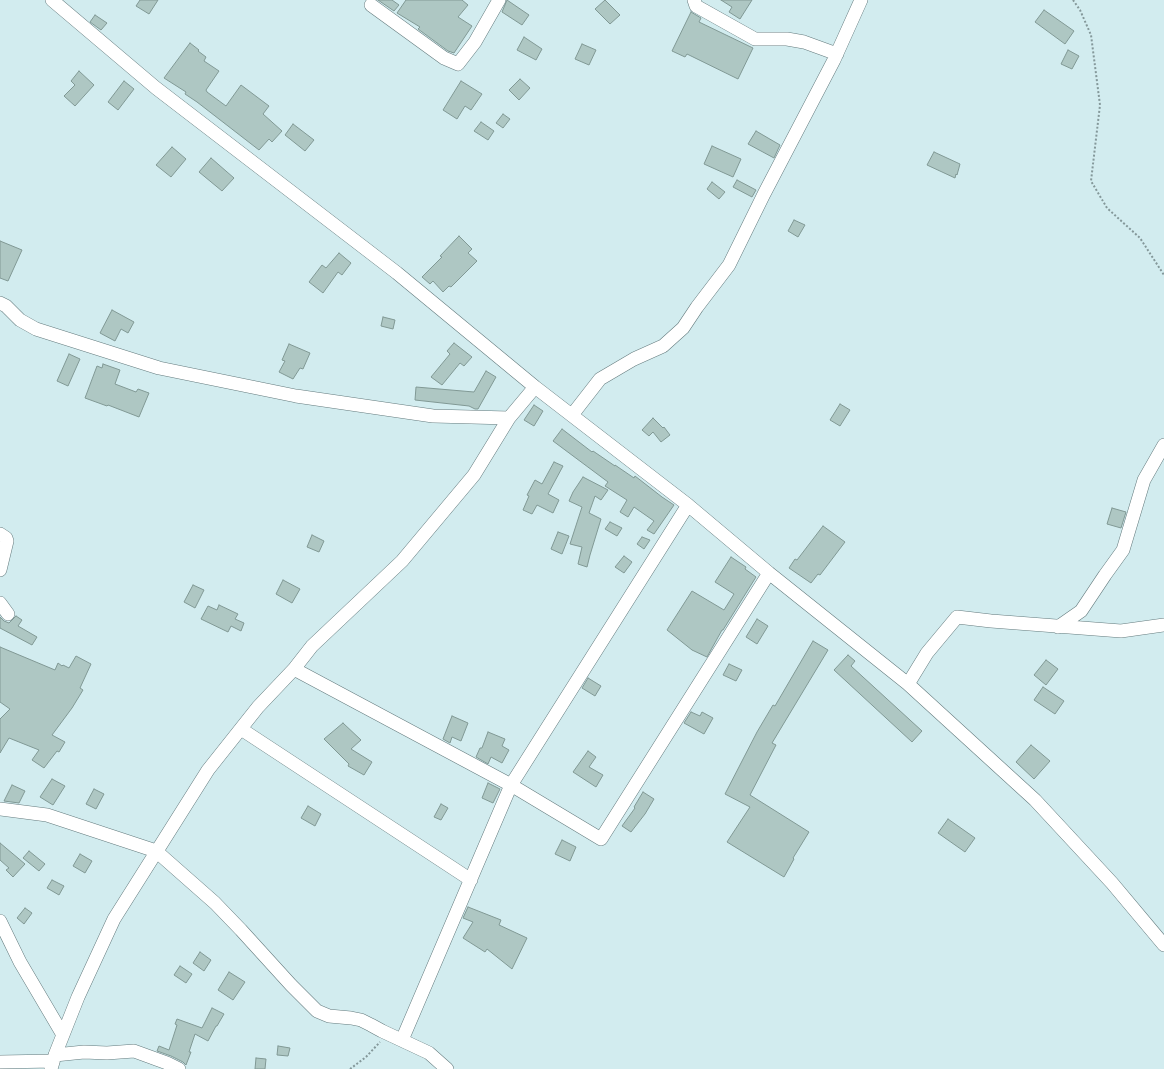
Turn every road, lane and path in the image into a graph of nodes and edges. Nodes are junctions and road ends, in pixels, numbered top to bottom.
1 (52, 0) edge
2 (500, 0) edge
3 (694, 0) edge
4 (861, 0) edge
5 (1073, 0) edge
6 (371, 5) dead end
7 (837, 54) junction
8 (1164, 276) edge
9 (0, 303) edge
10 (535, 387) junction
11 (572, 415) junction
12 (509, 418) junction
13 (1164, 445) edge
14 (688, 505) junction
15 (0, 534) edge
16 (0, 570) edge
17 (769, 573) junction
18 (1164, 625) edge
19 (1058, 626) junction
20 (294, 669) junction
21 (908, 684) junction
22 (241, 729) junction
23 (511, 785) junction
24 (0, 809) edge
25 (156, 851) junction
26 (471, 880) junction
27 (0, 921) edge
28 (1164, 945) edge
29 (388, 1034) junction
30 (62, 1035) junction
31 (402, 1040) junction
32 (53, 1061) edge
33 (0, 1062) edge
34 (179, 1069) edge
35 (350, 1069) edge
36 (447, 1069) edge

1 - 10 street
2 - 6 street
3 - 7 street
4 - 7 street
5 - 8 path
7 - 11 street
9 - 12 street
10 - 11 street
10 - 12 street
11 - 14 street
12 - 20 street
13 - 19 street
14 - 17 street
14 - 23 street
15 - 16 street
17 - 21 street
17 - 23 street
18 - 19 street
19 - 21 street
20 - 22 street
20 - 23 street
21 - 28 street
22 - 25 street
22 - 26 street
23 - 26 street
24 - 25 street
25 - 29 street
25 - 30 street
26 - 31 street
27 - 30 street
29 - 31 street
29 - 35 path
30 - 32 street
31 - 36 street
32 - 33 street
32 - 34 street

